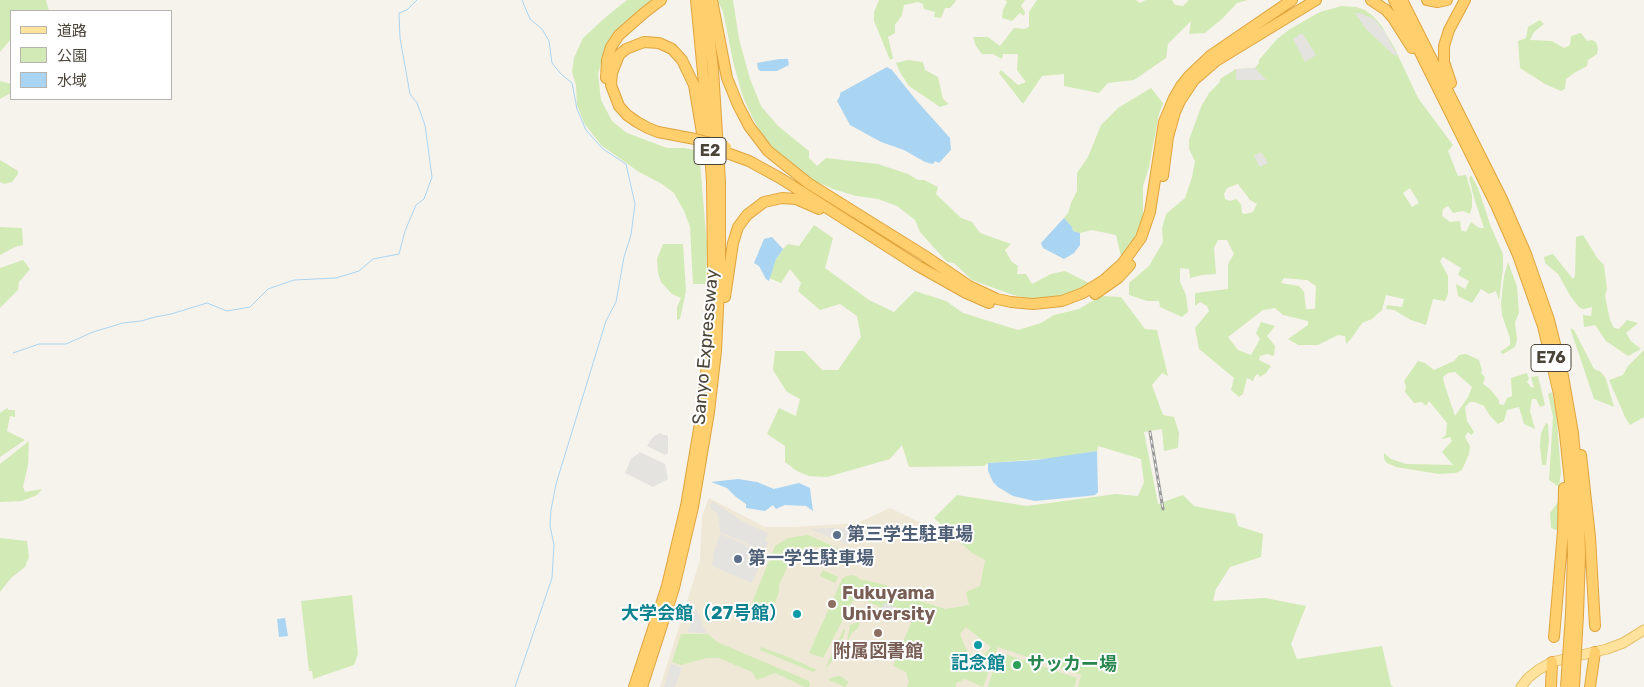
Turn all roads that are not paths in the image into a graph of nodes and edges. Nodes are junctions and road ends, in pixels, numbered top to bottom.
1 (661, 0) edge
2 (696, 0) edge
3 (705, 0) edge
4 (712, 0) edge
5 (1286, 0) edge
6 (1292, 0) edge
7 (1302, 0) edge
8 (1316, 0) edge
9 (1370, 0) edge
10 (1394, 0) edge
11 (1402, 0) edge
12 (1427, 0) edge
13 (1447, 0) edge
14 (1466, 0) edge
15 (1221, 49) junction
16 (1204, 70) junction
17 (1454, 120) junction
18 (696, 142) junction
19 (1476, 145) junction
20 (726, 150) junction
21 (851, 210) junction
22 (844, 221) junction
23 (713, 272) junction
24 (719, 302) junction
25 (1551, 356) junction
26 (1563, 376) junction
27 (690, 506) junction
28 (1575, 615) junction
29 (1595, 626) dead end
30 (1644, 630) edge
31 (1554, 637) dead end
32 (1595, 652) junction
33 (1552, 662) junction
34 (634, 687) edge
35 (642, 687) edge
36 (1521, 687) edge
37 (1551, 687) edge
38 (1566, 687) edge
39 (1574, 687) edge
40 (1590, 687) edge

1 - 18 highway
2 - 23 highway, Sanyo Expressway / E2
3 - 24 highway, Sanyo Expressway / E2
4 - 21 highway
5 - 15 highway
6 - 15 highway
7 - 16 highway
8 - 16 highway
9 - 17 highway
10 - 17 highway, E76
11 - 19 highway, E76
12 - 13 highway
14 - 19 highway
15 - 21 highway
16 - 22 highway
17 - 25 highway, E76
18 - 20 highway, bridge
18 - 23 highway
19 - 26 highway, E76
20 - 21 highway
20 - 22 highway
22 - 24 highway
23 - 24 highway, Sanyo Expressway / E2
24 - 27 highway, Sanyo Expressway / E2
24 - 27 highway, Sanyo Expressway / E2
25 - 28 highway, E76
25 - 31 highway
26 - 28 highway, E76
26 - 29 highway
27 - 34 highway, Sanyo Expressway / E2
27 - 35 highway, Sanyo Expressway / E2
28 - 38 highway, E76, bridge
28 - 39 highway, E76, bridge
30 - 32 main road
32 - 33 main road
32 - 40 highway
33 - 36 main road
33 - 37 highway

